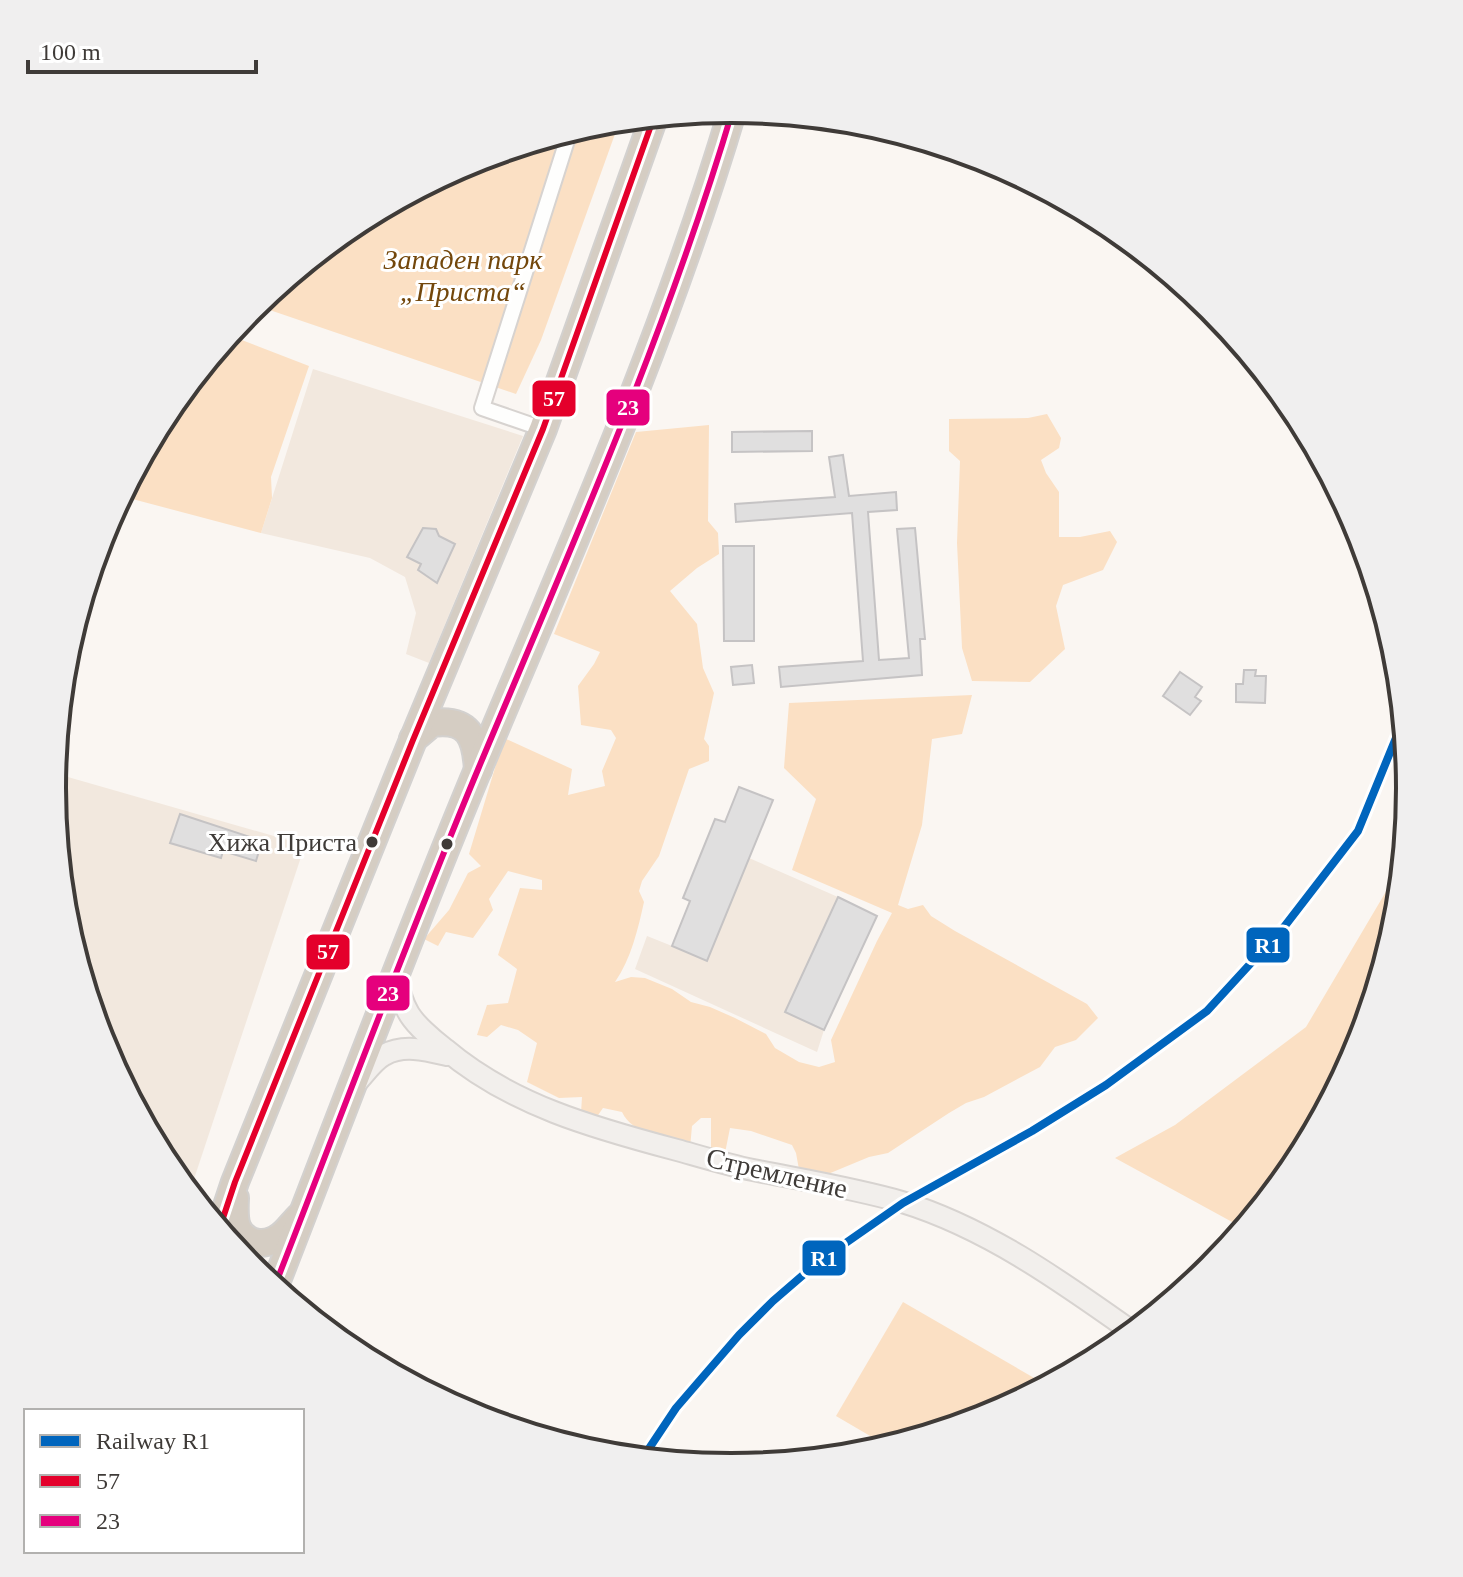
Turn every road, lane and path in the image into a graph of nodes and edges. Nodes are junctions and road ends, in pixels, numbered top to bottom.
1 (728, 123) edge
2 (650, 128) edge
3 (566, 144) edge
4 (543, 429) junction
5 (413, 740) junction
6 (478, 770) junction
7 (396, 976) junction
8 (453, 1057) junction
9 (353, 1086) junction
10 (235, 1182) junction
11 (304, 1211) junction
12 (223, 1217) edge
13 (279, 1276) edge
14 (1124, 1326) edge

1 - 6 highway
2 - 4 highway
3 - 4 street
4 - 5 highway
5 - 6 highway
5 - 10 highway
6 - 7 highway
7 - 8 street
7 - 9 highway
8 - 9 street
8 - 14 street, Стремление
9 - 11 highway
10 - 11 highway
10 - 12 highway
11 - 13 highway

